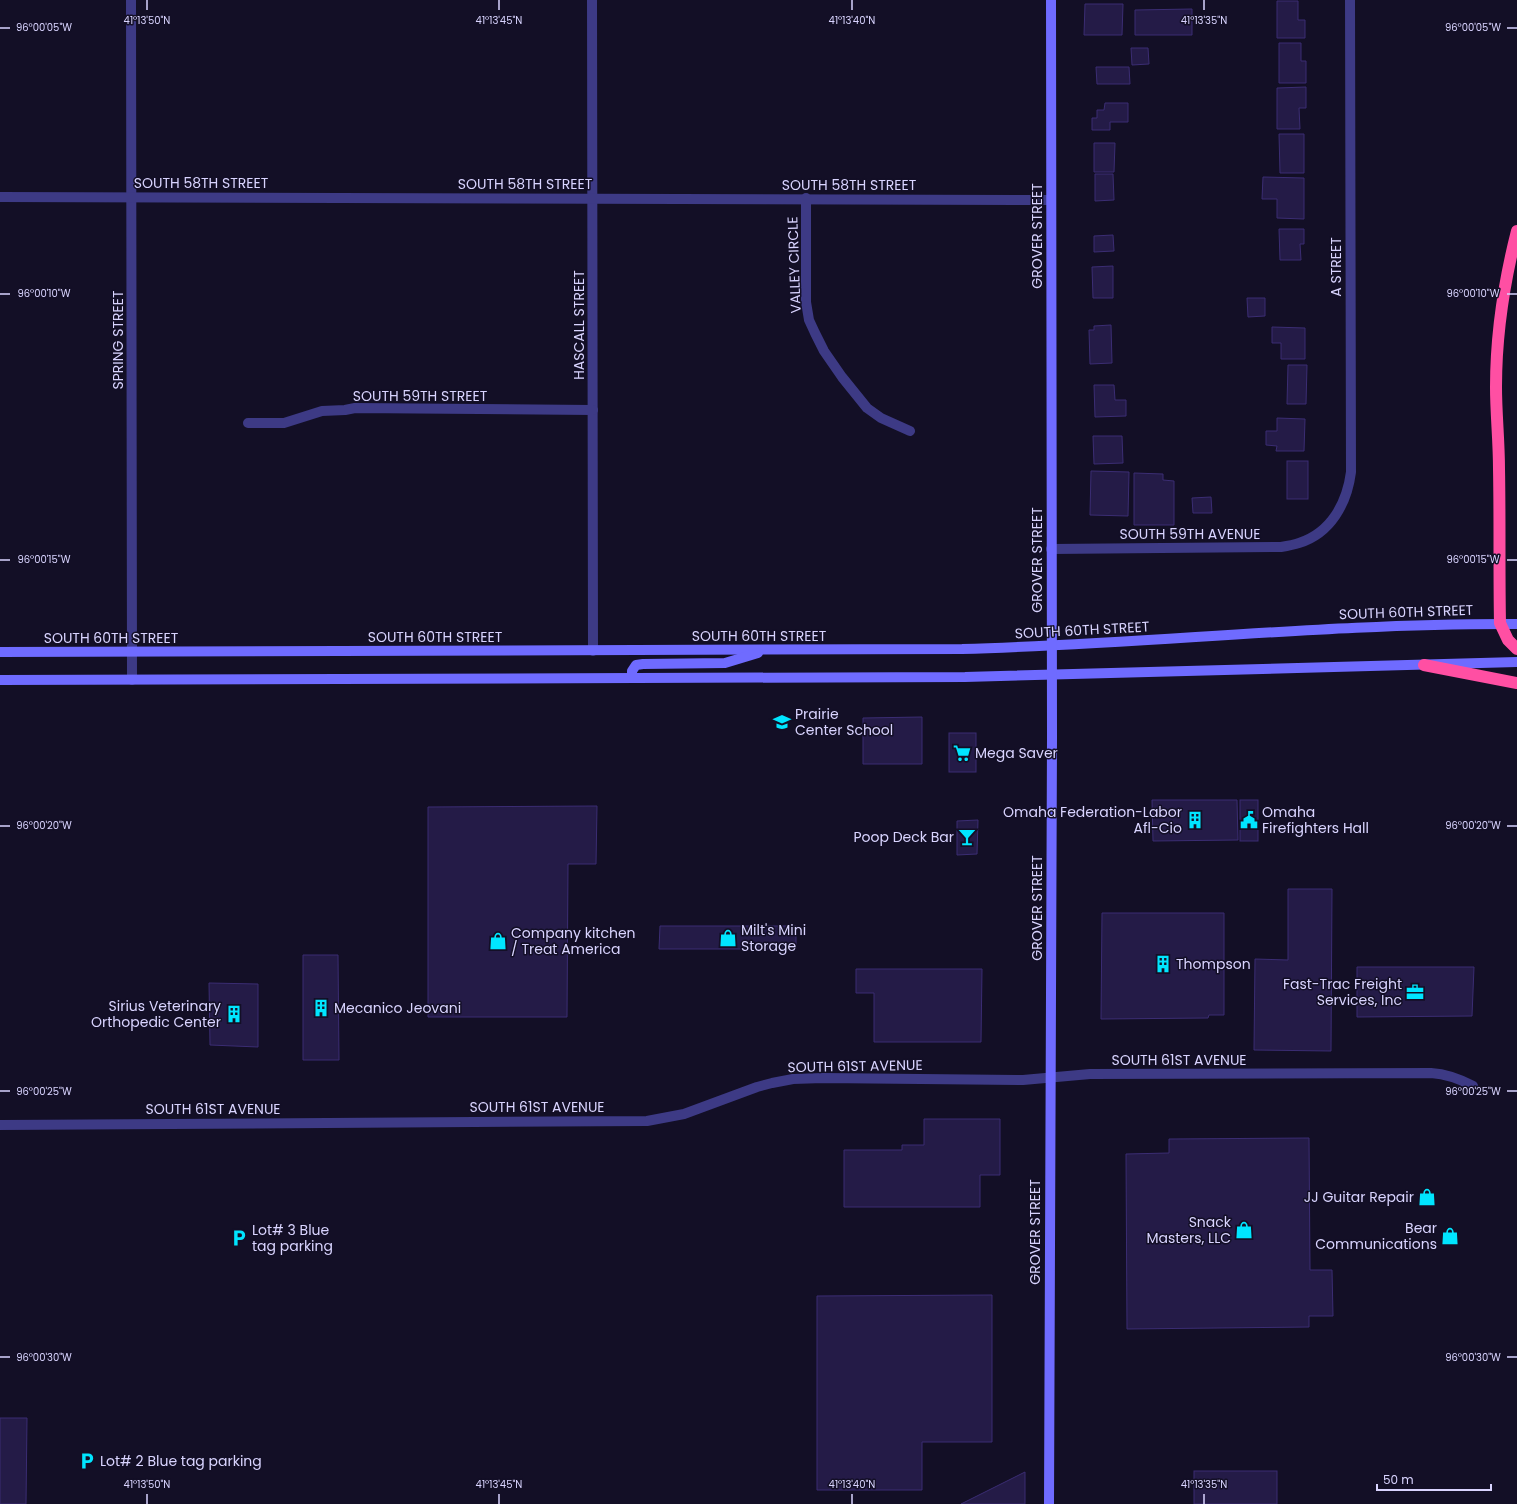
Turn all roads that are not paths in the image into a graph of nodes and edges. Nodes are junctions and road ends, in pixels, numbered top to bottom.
1 (131, 0) edge
2 (592, 0) edge
3 (1051, 0) edge
4 (1350, 0) edge
5 (132, 196) junction
6 (0, 197) edge
7 (806, 198) junction
8 (593, 199) junction
9 (1051, 200) junction
10 (1517, 231) edge
11 (593, 410) junction
12 (248, 423) dead end
13 (910, 431) dead end
14 (1325, 527) joint
15 (1051, 549) junction
16 (1500, 624) junction
17 (1517, 624) edge
18 (1051, 646) junction
19 (1517, 649) edge
20 (769, 650) junction
21 (593, 651) junction
22 (0, 652) edge
23 (132, 652) junction
24 (1517, 662) edge
25 (1424, 665) junction
26 (1052, 674) junction
27 (632, 678) junction
28 (0, 680) edge
29 (132, 680) junction
30 (1517, 683) edge
31 (1050, 1079) junction
32 (1474, 1086) dead end
33 (0, 1125) edge
34 (1048, 1504) edge

1 - 5 street, SPRING STREET
2 - 8 street, HASCALL STREET
3 - 9 main road, GROVER STREET
4 - 14 street, A STREET
5 - 6 street, SOUTH 58TH STREET
5 - 8 street, SOUTH 58TH STREET
5 - 23 street, SPRING STREET
7 - 8 street, SOUTH 58TH STREET
7 - 9 street, SOUTH 58TH STREET
7 - 13 street, VALLEY CIRCLE
8 - 11 street, HASCALL STREET
9 - 15 main road, GROVER STREET
10 - 16 highway
11 - 12 street, SOUTH 59TH STREET
11 - 21 street, HASCALL STREET
14 - 15 street, SOUTH 59TH AVENUE
15 - 18 main road, GROVER STREET
16 - 17 main road, SOUTH 60TH STREET
16 - 18 main road, SOUTH 60TH STREET
16 - 19 highway
18 - 20 main road, SOUTH 60TH STREET
18 - 26 main road, GROVER STREET
20 - 21 main road, SOUTH 60TH STREET
20 - 27 main road
21 - 23 main road, SOUTH 60TH STREET
22 - 23 main road, SOUTH 60TH STREET
23 - 29 street, SPRING STREET
24 - 25 main road
25 - 26 main road
25 - 30 highway
26 - 27 main road
26 - 31 main road, GROVER STREET
27 - 29 main road
28 - 29 main road
31 - 32 street, SOUTH 61ST AVENUE
31 - 33 street, SOUTH 61ST AVENUE
31 - 34 main road, GROVER STREET

